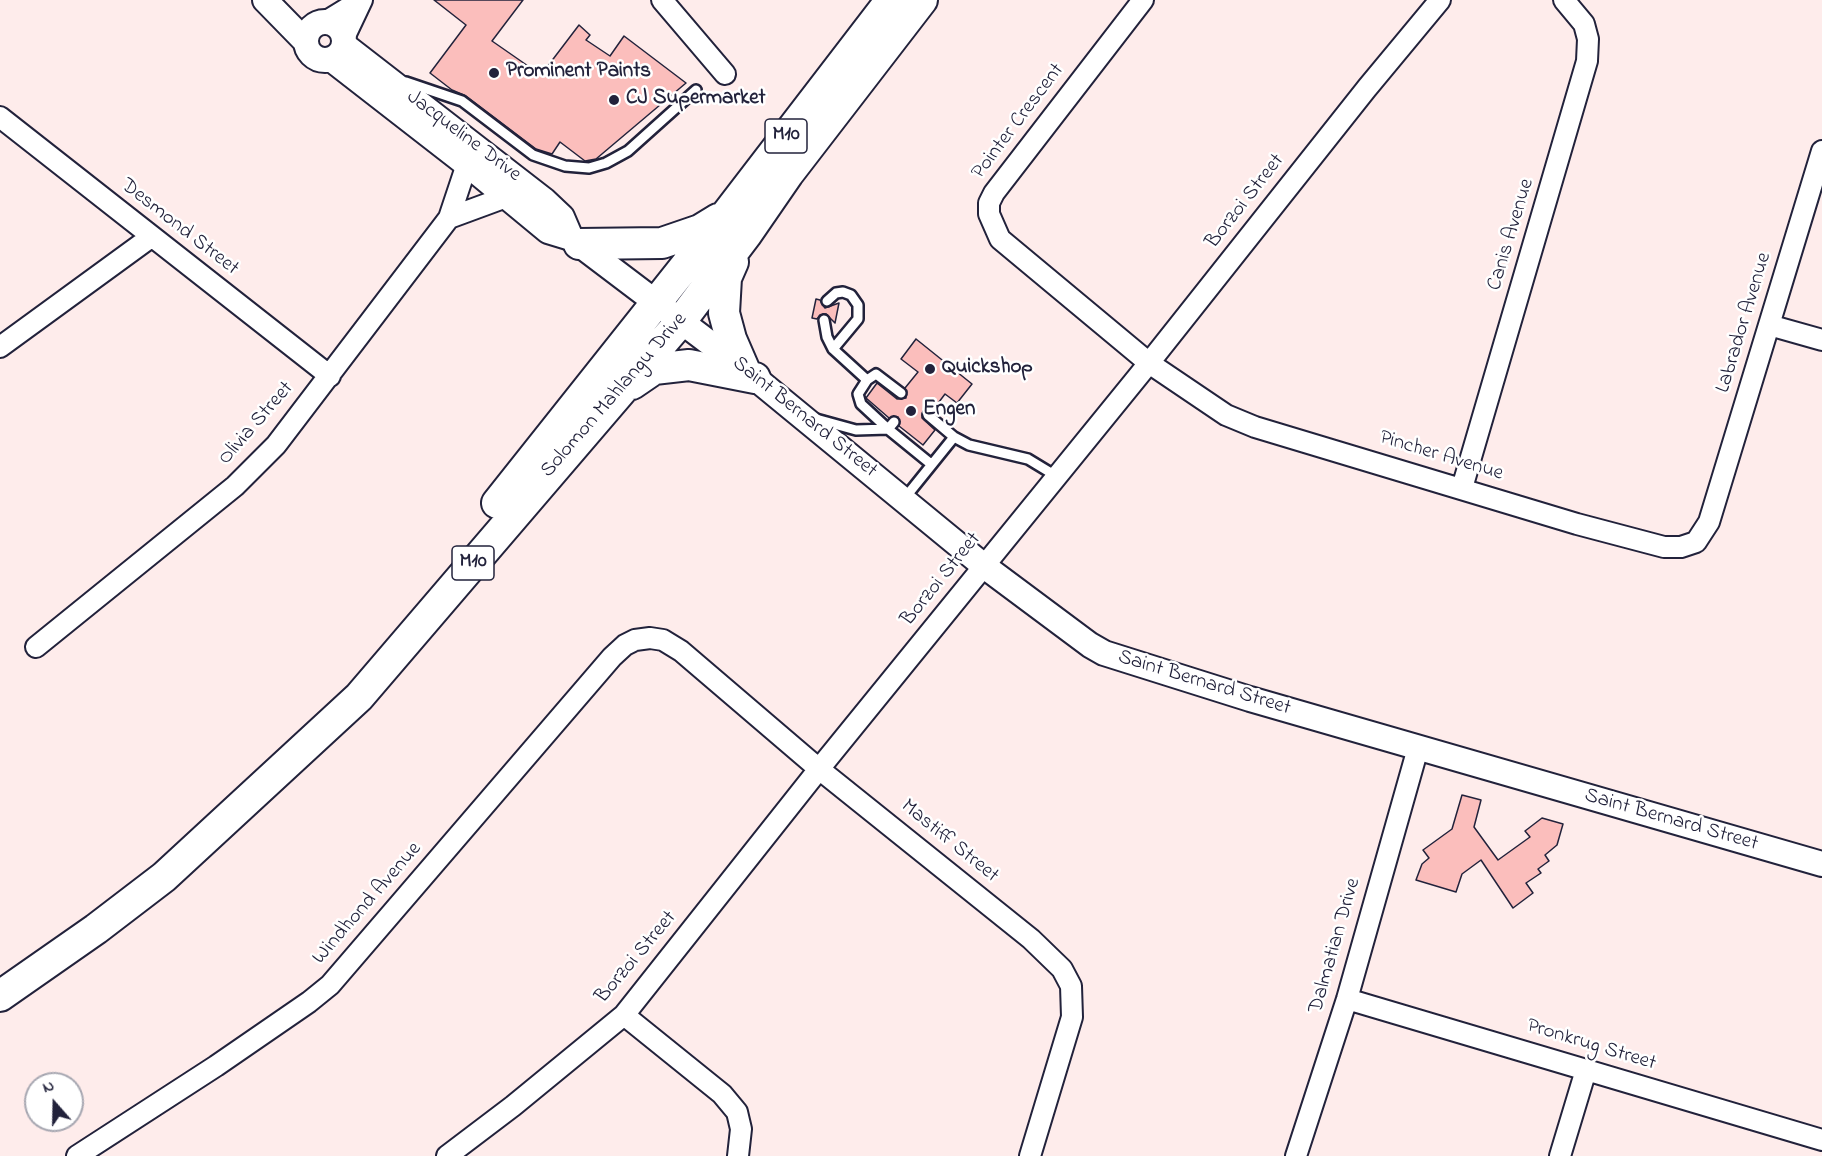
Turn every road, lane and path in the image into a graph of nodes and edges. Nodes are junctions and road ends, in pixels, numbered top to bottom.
1 (265, 0) edge
2 (275, 0) edge
3 (362, 0) edge
4 (662, 0) edge
5 (891, 0) edge
6 (922, 0) edge
7 (1143, 0) edge
8 (1440, 0) edge
9 (1564, 0) edge
10 (317, 29) junction
11 (340, 47) junction
12 (725, 74) dead end
13 (383, 76) junction
14 (696, 90) dead end
15 (0, 117) edge
16 (1822, 151) edge
17 (466, 164) junction
18 (506, 196) junction
19 (449, 219) junction
20 (738, 223) junction
21 (151, 237) junction
22 (575, 241) junction
23 (827, 301) dead end
24 (656, 303) junction
25 (681, 321) junction
26 (824, 321) dead end
27 (1769, 325) junction
28 (1822, 340) edge
29 (0, 347) edge
30 (833, 349) junction
31 (1149, 363) junction
32 (750, 373) junction
33 (330, 376) junction
34 (867, 380) junction
35 (901, 393) dead end
36 (605, 407) junction
37 (801, 415) junction
38 (928, 415) dead end
39 (891, 425) junction
40 (954, 437) junction
41 (931, 464) junction
42 (1056, 476) junction
43 (1462, 488) junction
44 (904, 499) junction
45 (1714, 508) joint
46 (984, 566) junction
47 (650, 638) joint
48 (36, 647) dead end
49 (1418, 748) junction
50 (280, 768) junction
51 (819, 769) junction
52 (1822, 864) edge
53 (0, 996) edge
54 (1347, 999) junction
55 (624, 1015) junction
56 (1586, 1070) junction
57 (1819, 1145) edge
58 (77, 1156) edge
59 (447, 1156) edge
60 (738, 1156) edge
61 (1030, 1156) edge
62 (1296, 1156) edge
63 (1560, 1156) edge

1 - 10 street
2 - 10 street
3 - 10 street
3 - 11 street
4 - 12 street
5 - 20 main road, Solomon Mahlangu Drive / M10
6 - 20 main road, Solomon Mahlangu Drive
7 - 31 street, Pointer Crescent
8 - 31 street, Borzoi Street
9 - 43 street, Canis Avenue
10 - 11 street
10 - 11 street
11 - 13 street, Jacqueline Drive
11 - 17 street, Jacqueline Drive
13 - 14 lane
13 - 22 street, Jacqueline Drive
15 - 21 street, Desmond Street
16 - 27 street, Labrador Avenue
17 - 18 street, Jacqueline Drive
17 - 19 street, Olivia Street
18 - 19 street
18 - 22 street, Jacqueline Drive
19 - 33 street, Olivia Street
20 - 22 main road
20 - 24 main road, Solomon Mahlangu Drive / M10
20 - 25 main road, Solomon Mahlangu Drive
20 - 32 main road
21 - 29 street
21 - 33 street, Desmond Street
22 - 24 street, Jacqueline Drive
23 - 30 lane
24 - 25 street, Jacqueline Drive
24 - 50 main road, Solomon Mahlangu Drive / M10
25 - 32 street, Saint Bernard Street
25 - 36 main road, Solomon Mahlangu Drive / M10
26 - 30 lane
27 - 28 street
27 - 45 street, Labrador Avenue
30 - 34 lane
31 - 42 street, Borzoi Street
31 - 43 street, Pincher Avenue
32 - 36 main road
32 - 37 street, Saint Bernard Street
33 - 48 street, Olivia Street
34 - 35 lane
34 - 39 lane
36 - 50 main road, Solomon Mahlangu Drive / M10
37 - 39 lane
37 - 44 street, Saint Bernard Street
38 - 40 lane
39 - 41 lane
40 - 41 lane
40 - 42 lane
41 - 44 lane
42 - 46 street, Borzoi Street
43 - 45 street, Pincher Avenue
44 - 46 street, Saint Bernard Street
46 - 49 street, Saint Bernard Street
46 - 51 street, Borzoi Street
47 - 51 street, Mastiff Street
47 - 58 street, Windhond Avenue
49 - 52 street, Saint Bernard Street
49 - 54 street, Dalmatian Drive
50 - 53 main road, Solomon Mahlangu Drive
51 - 55 street, Borzoi Street
51 - 61 street, Mastiff Street
54 - 56 street, Pronkrug Street
54 - 62 street, Dalmatian Drive
55 - 59 street, Borzoi Street
55 - 60 street
56 - 57 street, Pronkrug Street
56 - 63 street

